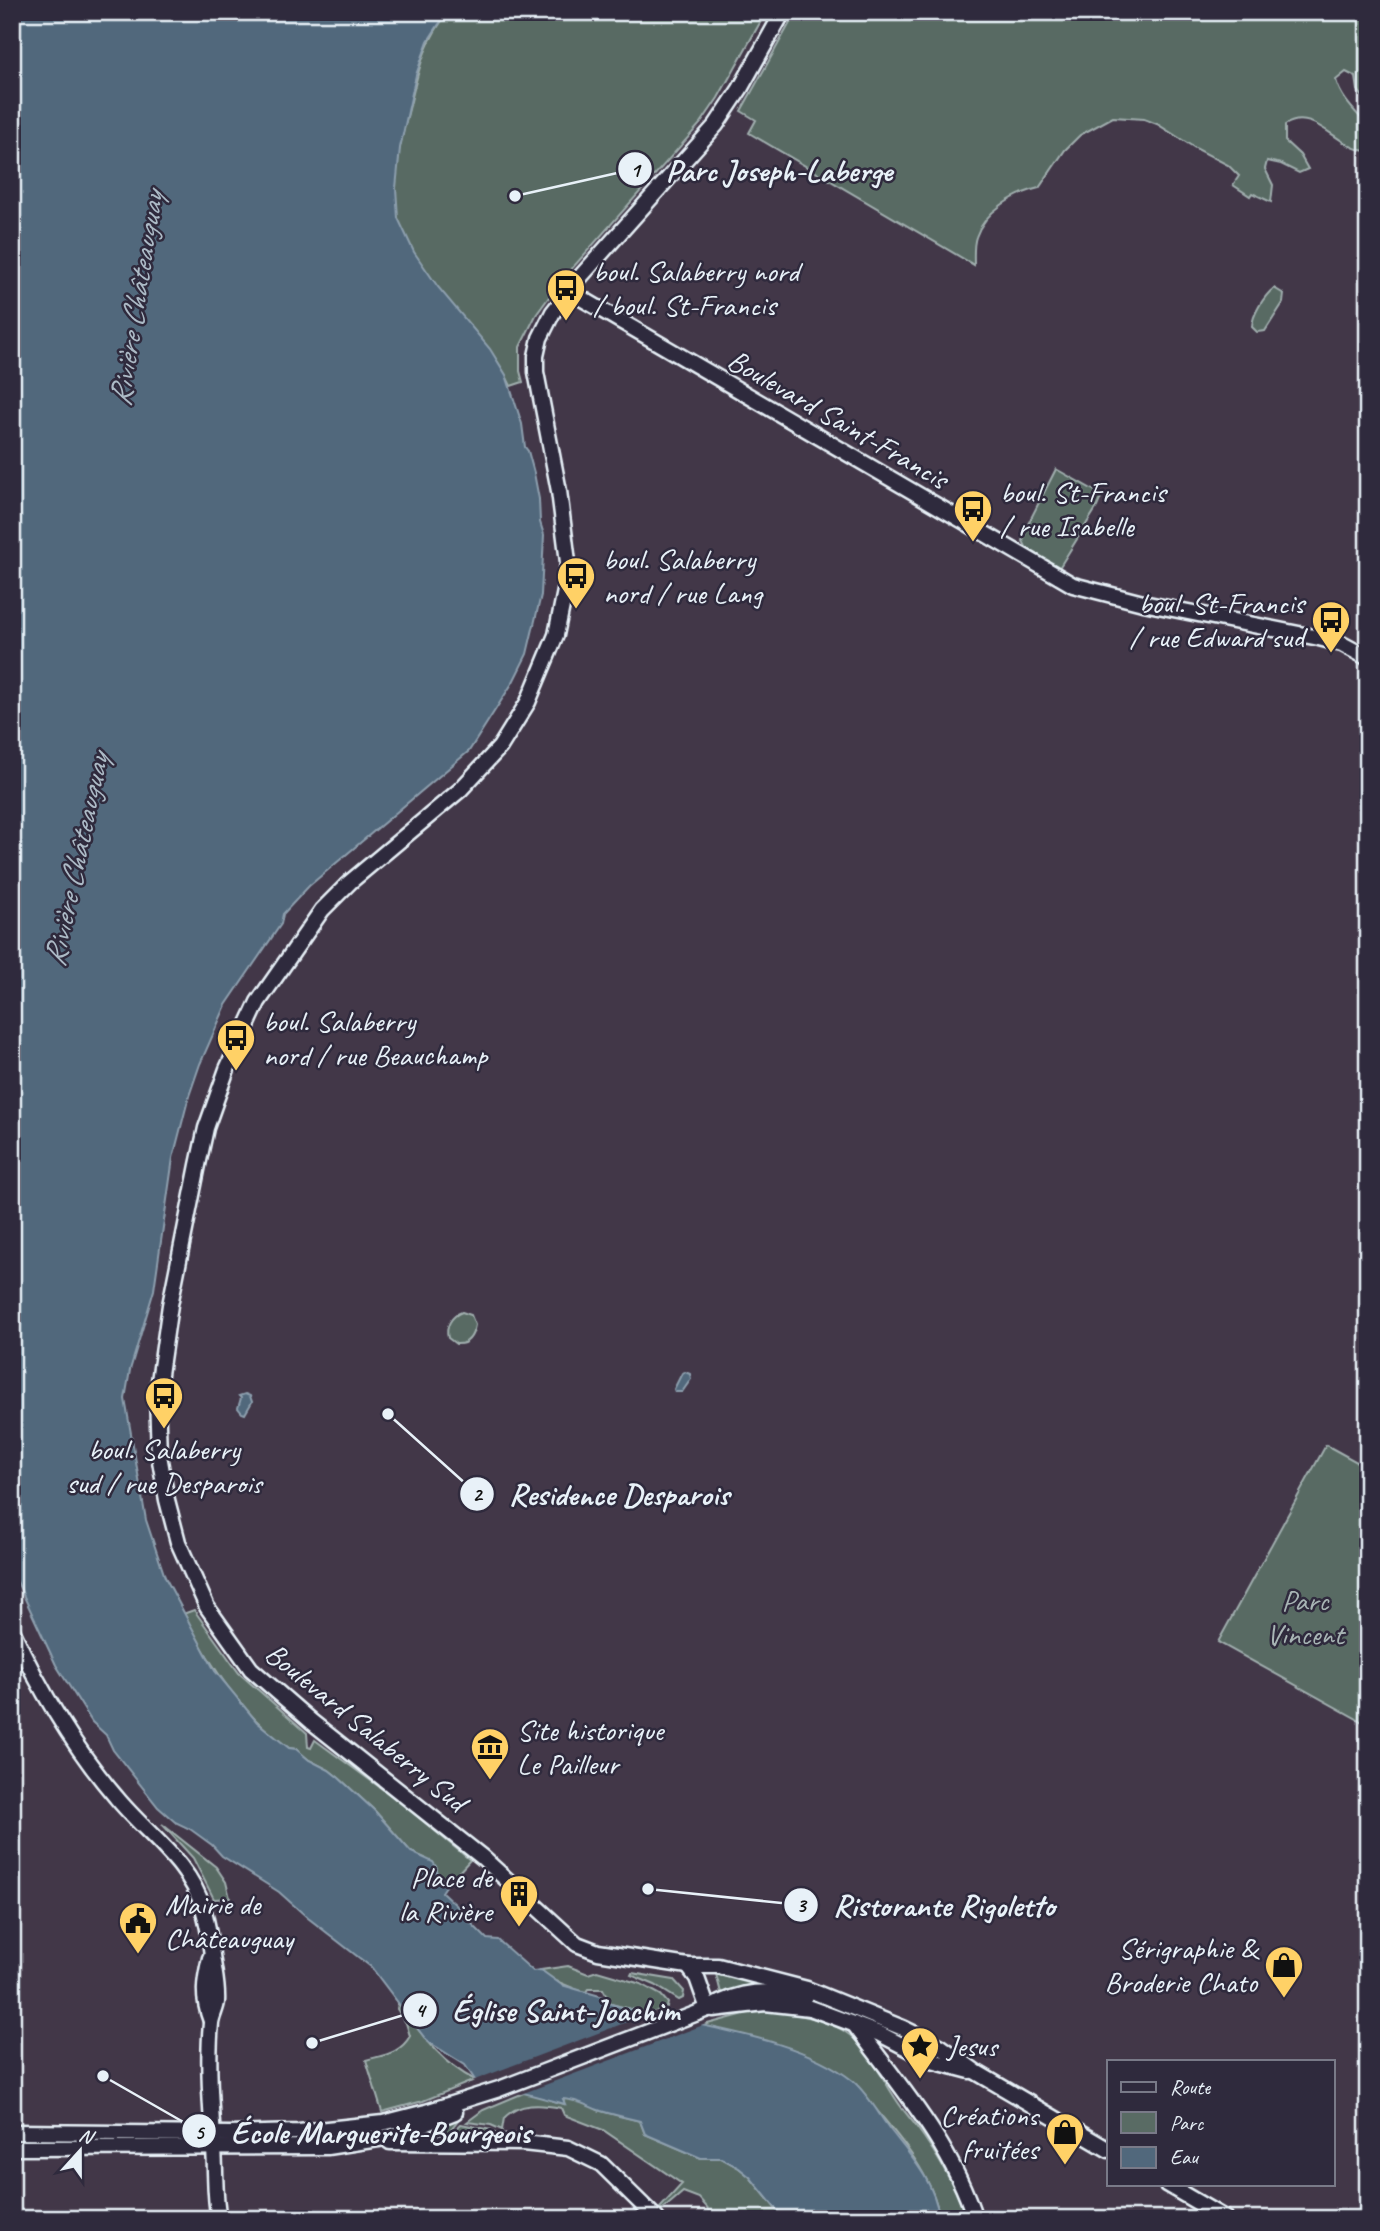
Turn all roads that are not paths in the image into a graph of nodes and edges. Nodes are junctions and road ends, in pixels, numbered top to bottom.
1 (783, 12) edge
2 (569, 291) junction
3 (1368, 658) edge
4 (12, 1630) edge
5 (688, 1965) junction
6 (827, 1998) junction
7 (708, 2009) junction
8 (853, 2023) junction
9 (903, 2028) junction
10 (896, 2042) junction
11 (891, 2072) junction
12 (976, 2072) junction
13 (499, 2089) junction
14 (12, 2132) edge
15 (371, 2142) junction
16 (210, 2143) junction
17 (12, 2148) edge
18 (1107, 2149) edge
19 (1169, 2186) edge
20 (213, 2219) edge
21 (219, 2219) edge
22 (657, 2219) edge
23 (975, 2219) edge
24 (1226, 2219) edge

1 - 2 street, Boulevard Salaberry Sud
2 - 3 street, Boulevard Saint-Francis
2 - 5 street, Boulevard Salaberry Sud
4 - 16 street
5 - 6 street, Boulevard Salaberry Sud
5 - 7 street
6 - 7 street, Boulevard Salaberry Sud
6 - 9 street, Boulevard Salaberry Sud
7 - 8 street
7 - 13 street
8 - 10 street
8 - 11 street
9 - 10 street
9 - 12 street, Boulevard Salaberry Sud
10 - 11 street
10 - 12 street
11 - 23 street
12 - 18 street
13 - 15 street
13 - 16 street
14 - 16 street
15 - 16 street
15 - 22 street
16 - 17 street
16 - 20 street
16 - 21 street
19 - 24 street

